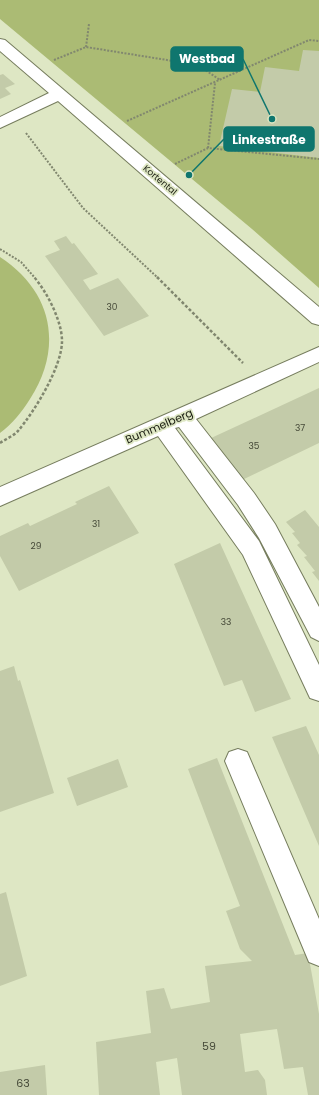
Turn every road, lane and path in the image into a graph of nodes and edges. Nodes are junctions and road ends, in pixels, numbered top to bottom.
1 (89, 24) dead end
2 (319, 41) edge
3 (0, 43) edge
4 (86, 47) junction
5 (32, 70) junction
6 (220, 80) junction
7 (215, 82) junction
8 (60, 94) junction
9 (14, 116) junction
10 (0, 123) edge
11 (104, 132) junction
12 (208, 148) junction
13 (319, 159) edge
14 (153, 175) junction
15 (0, 249) edge
16 (319, 318) edge
17 (319, 354) edge
18 (262, 382) junction
19 (182, 416) junction
20 (161, 424) junction
21 (0, 443) edge
22 (0, 497) edge
23 (319, 630) edge
24 (319, 690) edge
25 (238, 761) dead end
26 (319, 952) edge

1 - 4 path
2 - 6 path
3 - 5 street, Kortental
4 - 5 path
4 - 6 path
5 - 8 street, Kortental
6 - 7 path
7 - 11 path
7 - 12 path
8 - 9 street
8 - 11 street, Kortental
9 - 10 street
9 - 18 path
11 - 14 street, Kortental
12 - 13 path
12 - 14 path
14 - 16 street, Kortental
15 - 21 path
17 - 18 street, Bummelberg
18 - 19 street, Bummelberg
19 - 20 street, Bummelberg
19 - 23 street
20 - 22 street, Bummelberg
20 - 24 street
25 - 26 street

